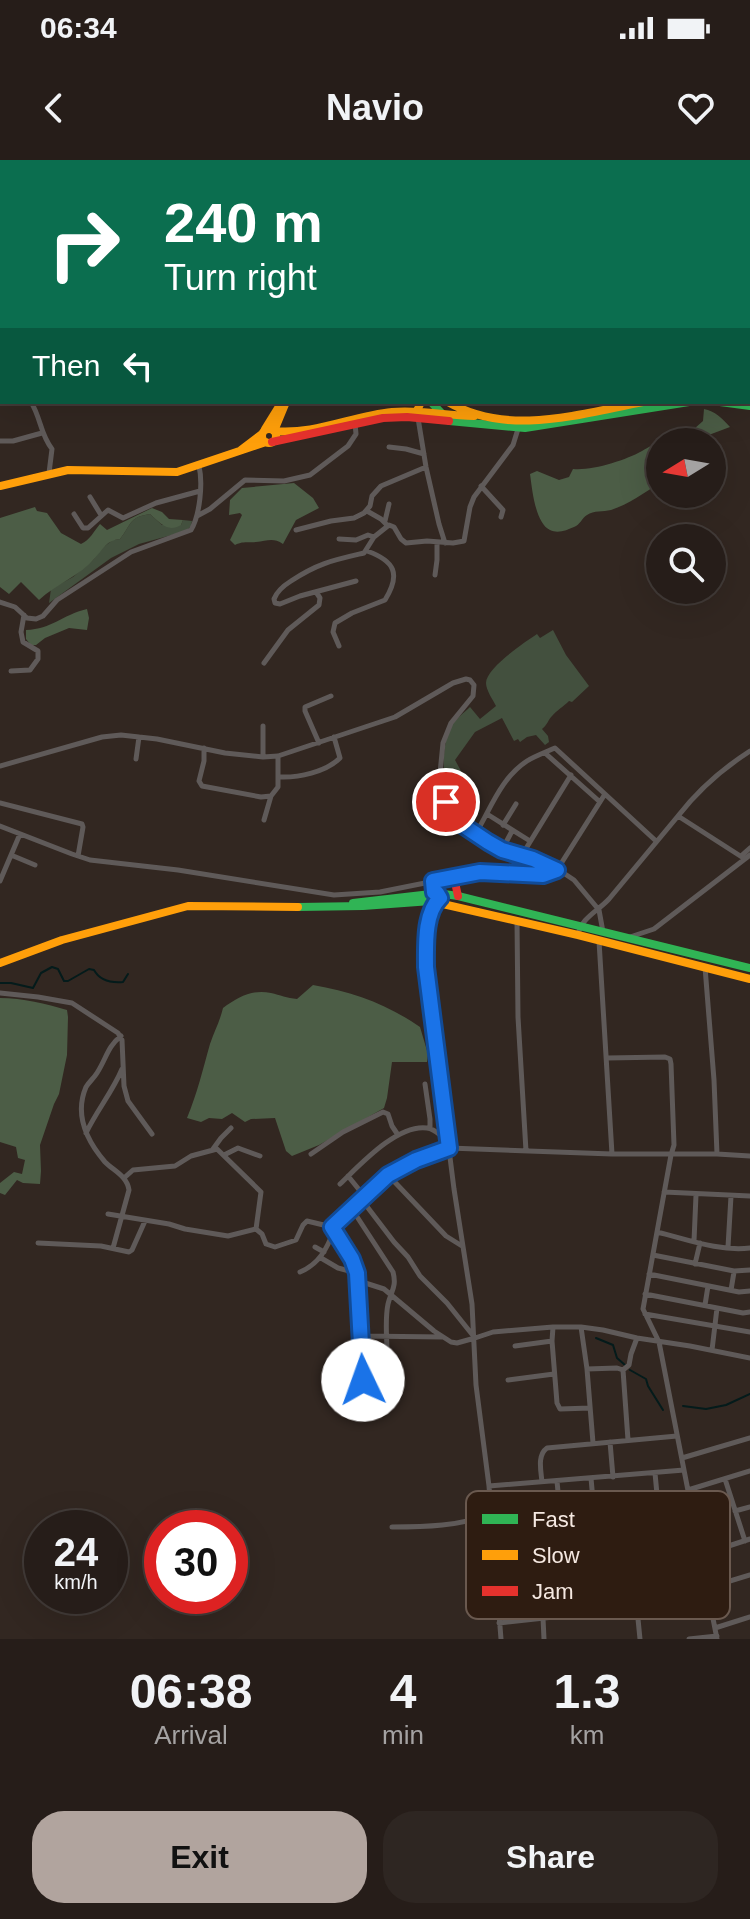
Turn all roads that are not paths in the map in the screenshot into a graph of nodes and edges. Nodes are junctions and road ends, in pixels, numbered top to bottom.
1 (32, 404) edge
2 (283, 404) edge
3 (433, 404) edge
4 (448, 404) edge
5 (452, 404) edge
6 (632, 404) edge
7 (677, 404) edge
8 (419, 411) edge
9 (477, 416) junction
10 (446, 417) junction
11 (355, 423) junction
12 (518, 428) junction
13 (42, 433) junction
14 (268, 436) junction
15 (0, 441) edge
16 (389, 447) dead end
17 (425, 455) junction
18 (199, 466) junction
19 (426, 467) junction
20 (49, 473) junction
21 (0, 486) edge
22 (481, 486) junction
23 (200, 491) junction
24 (90, 497) dead end
25 (389, 504) dead end
26 (367, 511) junction
27 (74, 514) dead end
28 (101, 515) junction
29 (197, 516) junction
30 (501, 517) dead end
31 (386, 524) junction
32 (296, 530) dead end
33 (374, 537) junction
34 (339, 539) dead end
35 (437, 542) junction
36 (445, 543) junction
37 (367, 551) junction
38 (435, 575) dead end
39 (356, 581) dead end
40 (316, 592) junction
41 (0, 602) edge
42 (24, 615) junction
43 (339, 646) dead end
44 (264, 663) dead end
45 (11, 671) dead end
46 (331, 696) dead end
47 (263, 726) dead end
48 (139, 737) junction
49 (334, 737) junction
50 (319, 743) junction
51 (204, 748) junction
52 (750, 751) edge
53 (545, 753) junction
54 (278, 756) junction
55 (263, 757) junction
56 (136, 759) dead end
57 (0, 766) edge
58 (571, 775) junction
59 (279, 777) junction
60 (605, 794) junction
61 (271, 796) junction
62 (600, 802) junction
63 (0, 803) edge
64 (516, 804) dead end
65 (487, 814) junction
66 (678, 816) junction
67 (264, 820) dead end
68 (503, 825) junction
69 (0, 826) edge
70 (512, 831) junction
71 (476, 833) junction
72 (20, 834) junction
73 (530, 841) junction
74 (656, 841) junction
75 (750, 848) edge
76 (502, 850) junction
77 (11, 855) junction
78 (522, 855) junction
79 (78, 856) junction
80 (745, 857) edge
81 (35, 865) dead end
82 (557, 870) junction
83 (457, 876) junction
84 (0, 881) edge
85 (433, 881) junction
86 (458, 896) junction
87 (434, 897) junction
88 (599, 910) junction
89 (517, 921) junction
90 (654, 929) junction
91 (578, 931) junction
92 (603, 932) junction
93 (628, 938) junction
94 (599, 941) junction
95 (654, 945) junction
96 (0, 963) edge
97 (705, 967) junction
98 (750, 968) edge
99 (750, 979) edge
100 (0, 993) edge
101 (121, 1036) junction
102 (607, 1058) junction
103 (123, 1067) junction
104 (425, 1084) dead end
105 (231, 1128) dead end
106 (430, 1128) junction
107 (86, 1134) junction
108 (152, 1134) dead end
109 (398, 1135) junction
110 (449, 1144) junction
111 (213, 1149) junction
112 (526, 1151) junction
113 (311, 1154) dead end
114 (612, 1154) junction
115 (717, 1154) junction
116 (224, 1155) junction
117 (671, 1155) junction
118 (260, 1156) dead end
119 (750, 1156) edge
120 (388, 1175) junction
121 (348, 1176) junction
122 (124, 1178) junction
123 (340, 1184) dead end
124 (664, 1192) junction
125 (696, 1195) junction
126 (731, 1196) junction
127 (750, 1196) edge
128 (364, 1198) junction
129 (352, 1209) junction
130 (108, 1214) dead end
131 (122, 1217) junction
132 (145, 1221) junction
133 (333, 1228) junction
134 (256, 1229) junction
135 (657, 1232) junction
136 (697, 1242) junction
137 (38, 1243) dead end
138 (315, 1247) dead end
139 (464, 1247) junction
140 (728, 1247) junction
141 (113, 1248) junction
142 (750, 1248) edge
143 (322, 1255) junction
144 (653, 1255) junction
145 (695, 1264) junction
146 (750, 1270) edge
147 (734, 1271) junction
148 (300, 1272) dead end
149 (357, 1273) junction
150 (649, 1274) junction
151 (359, 1281) junction
152 (708, 1286) junction
153 (731, 1290) junction
154 (750, 1291) edge
155 (391, 1294) junction
156 (645, 1294) junction
157 (705, 1305) junction
158 (717, 1308) junction
159 (750, 1312) edge
160 (644, 1314) junction
161 (713, 1326) junction
162 (553, 1327) junction
163 (581, 1327) junction
164 (750, 1332) edge
165 (361, 1336) junction
166 (388, 1336) junction
167 (444, 1337) junction
168 (475, 1338) junction
169 (637, 1338) junction
170 (552, 1341) junction
171 (659, 1342) junction
172 (515, 1346) dead end
173 (712, 1350) junction
174 (750, 1358) edge
175 (387, 1364) dead end
176 (587, 1369) junction
177 (623, 1370) junction
178 (554, 1374) junction
179 (508, 1380) dead end
180 (590, 1408) junction
181 (352, 1417) dead end
182 (677, 1436) junction
183 (750, 1438) edge
184 (628, 1440) junction
185 (610, 1442) junction
186 (593, 1443) junction
187 (682, 1458) junction
188 (684, 1470) junction
189 (750, 1471) edge
190 (655, 1473) junction
191 (613, 1477) junction
192 (591, 1478) junction
193 (725, 1479) junction
194 (557, 1481) junction
195 (542, 1482) junction
196 (489, 1486) junction
197 (688, 1490) joint
198 (489, 1491) edge
199 (558, 1491) edge
200 (592, 1491) edge
201 (657, 1491) edge
202 (729, 1491) edge
203 (730, 1495) edge
204 (750, 1507) edge
205 (735, 1511) junction
206 (466, 1522) edge
207 (392, 1527) dead end
208 (748, 1540) edge
209 (750, 1575) edge
210 (730, 1581) edge
211 (750, 1617) edge
212 (499, 1619) edge
213 (534, 1619) edge
214 (543, 1619) edge
215 (637, 1619) edge
216 (713, 1619) edge
217 (499, 1623) junction
218 (715, 1628) junction
219 (717, 1638) edge
220 (501, 1639) edge
221 (544, 1639) edge
222 (640, 1639) edge
223 (689, 1639) edge

1 - 13 street
2 - 14 main road
3 - 10 main road
4 - 10 main road
5 - 9 main road
6 - 9 main road
7 - 12 main road
8 - 10 main road
8 - 11 main road
8 - 14 main road
8 - 17 street
9 - 10 main road
10 - 12 main road
11 - 14 main road
11 - 29 street
12 - 22 street
13 - 15 street
13 - 20 street
14 - 18 main road
16 - 17 street
17 - 19 street
18 - 20 main road
18 - 23 street
19 - 26 street
19 - 36 street
20 - 21 main road
22 - 30 street
22 - 36 street
23 - 28 street
23 - 29 street
24 - 28 street
25 - 31 street
26 - 31 street
26 - 32 street
27 - 28 street
29 - 42 street
31 - 33 street
31 - 35 street
33 - 34 street
33 - 37 street
35 - 36 street
35 - 38 street
37 - 40 street
37 - 43 street
39 - 40 street
40 - 44 street
41 - 42 street
42 - 45 street
46 - 50 street
47 - 55 street
48 - 51 street
48 - 56 street
48 - 57 street
49 - 50 street
49 - 59 street
49 - 71 street
50 - 54 street
51 - 55 street
51 - 61 street
52 - 66 street
53 - 58 street
53 - 60 street
53 - 65 street
54 - 55 street
54 - 59 street
58 - 62 street
58 - 73 street
59 - 61 street
60 - 62 street
60 - 74 street
61 - 67 street
62 - 82 street
63 - 79 street
64 - 68 street
65 - 68 street
65 - 71 street
66 - 74 street
66 - 80 street
68 - 70 street
69 - 72 street
70 - 73 street
70 - 76 street
71 - 76 street
72 - 77 street
72 - 79 street
73 - 78 street
74 - 88 street
75 - 80 street
76 - 78 street
77 - 81 street
77 - 84 street
78 - 82 street
79 - 85 street
80 - 90 street
82 - 83 street
82 - 88 street
83 - 85 street
83 - 86 main road
85 - 87 street
86 - 87 main road
86 - 91 main road
87 - 89 main road
87 - 96 main road
87 - 110 street
88 - 91 street
88 - 92 street
89 - 91 main road
89 - 112 street
90 - 93 street
90 - 95 street
91 - 92 main road
91 - 94 main road
92 - 93 main road
93 - 95 main road
94 - 97 main road
94 - 102 street
95 - 98 main road
97 - 99 main road
97 - 115 street
100 - 101 street
101 - 103 street
101 - 107 street
102 - 114 street
102 - 117 street
103 - 107 street
103 - 108 street
104 - 106 street
105 - 111 street
106 - 109 street
106 - 110 street
107 - 122 street
109 - 113 street
109 - 121 street
110 - 112 street
110 - 120 street
110 - 139 street
111 - 116 street
111 - 122 street
112 - 114 street
114 - 117 street
115 - 117 street
115 - 119 street
116 - 118 street
116 - 134 street
117 - 124 street
120 - 128 street
120 - 139 street
121 - 123 street
121 - 128 street
122 - 131 street
124 - 125 street
124 - 135 street
125 - 126 street
125 - 136 street
126 - 127 street
126 - 140 street
128 - 129 street
128 - 168 street
129 - 133 street
129 - 155 street
130 - 131 street
131 - 132 street
131 - 141 street
132 - 134 street
132 - 141 street
133 - 134 street
133 - 143 street
133 - 149 street
135 - 136 street
135 - 144 street
136 - 140 street
136 - 145 street
137 - 141 street
138 - 143 street
139 - 168 street
140 - 142 street
143 - 148 street
143 - 149 street
144 - 145 street
144 - 150 street
145 - 147 street
146 - 147 street
147 - 153 street
149 - 151 street
150 - 152 street
150 - 156 street
151 - 155 street
151 - 165 street
152 - 153 street
152 - 157 street
153 - 154 street
155 - 166 street
155 - 167 street
156 - 157 street
156 - 160 street
157 - 158 street
158 - 159 street
158 - 161 street
160 - 161 street
160 - 171 street
161 - 164 street
161 - 173 street
162 - 163 street
162 - 168 street
162 - 170 street
163 - 169 street
163 - 176 street
165 - 166 street
165 - 181 street
166 - 167 street
166 - 175 street
167 - 168 street
168 - 196 street
169 - 171 street
169 - 177 street
170 - 172 street
170 - 178 street
171 - 173 street
171 - 182 street
173 - 174 street
176 - 177 street
176 - 180 street
177 - 184 street
178 - 179 street
178 - 180 street
180 - 186 street
182 - 184 street
182 - 187 street
183 - 187 street
184 - 185 street
185 - 186 street
185 - 191 street
186 - 195 street
187 - 188 street
188 - 190 street
188 - 197 street
189 - 193 street
190 - 191 street
190 - 201 street
191 - 192 street
192 - 194 street
192 - 200 street
193 - 197 street
193 - 202 street
194 - 195 street
194 - 199 street
195 - 196 street
196 - 198 street
203 - 205 street
204 - 205 street
205 - 208 street
206 - 207 street
209 - 210 street
211 - 218 street
212 - 217 street
213 - 217 street
214 - 221 street
215 - 222 street
216 - 218 street
217 - 220 street
218 - 219 street
219 - 223 street

